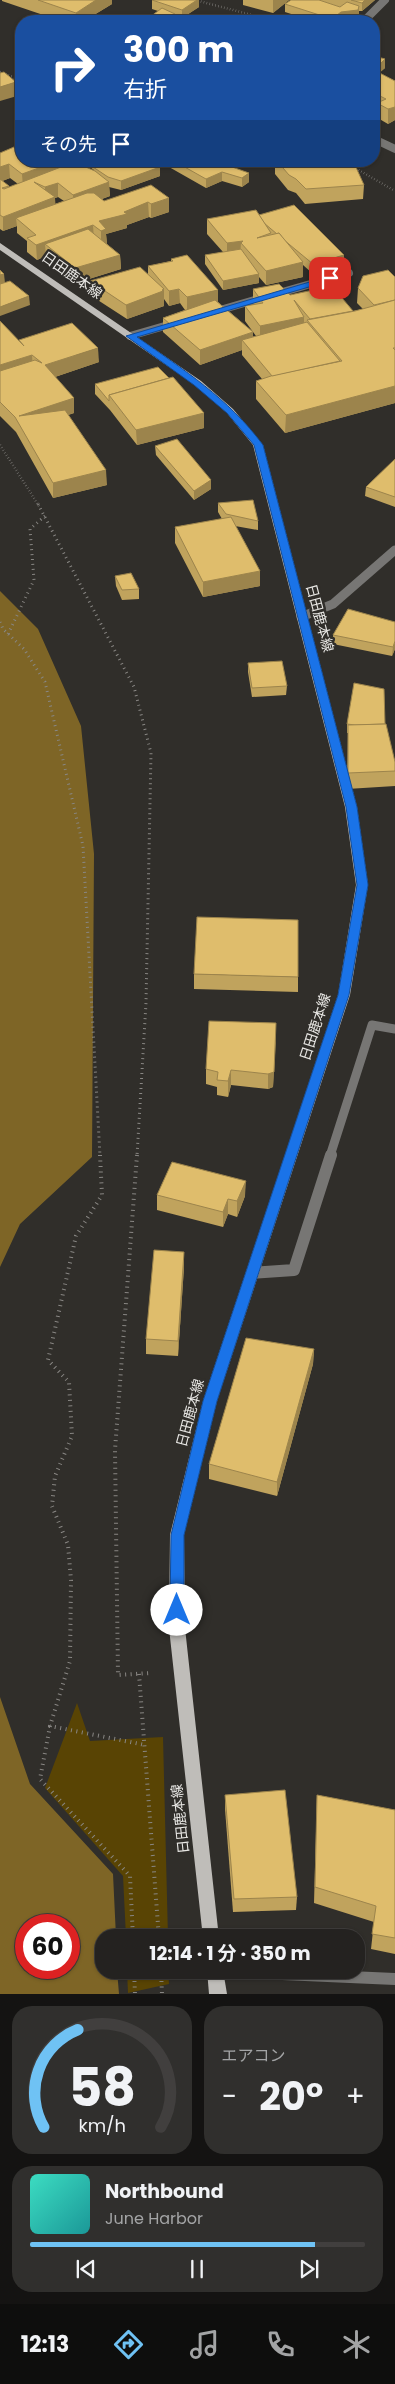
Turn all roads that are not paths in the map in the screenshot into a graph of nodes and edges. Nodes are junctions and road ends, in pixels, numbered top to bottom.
1 (385, 0) edge
2 (368, 15) edge
3 (380, 142) edge
4 (395, 149) edge
5 (0, 246) edge
6 (349, 273) dead end
7 (206, 314) edge
8 (187, 320) edge
9 (130, 336) junction
10 (395, 550) edge
11 (301, 617) junction
12 (395, 1029) edge
13 (252, 1273) junction
14 (211, 1929) edge
15 (365, 1978) edge
16 (216, 1979) edge
17 (395, 1979) edge
18 (218, 1994) edge

1 - 2 street
3 - 4 street
5 - 9 main road, 日田鹿本線
6 - 7 street
8 - 9 street
9 - 11 main road, 日田鹿本線
10 - 11 street
11 - 13 main road, 日田鹿本線
12 - 13 street
13 - 14 main road, 日田鹿本線
15 - 17 street
16 - 18 main road

